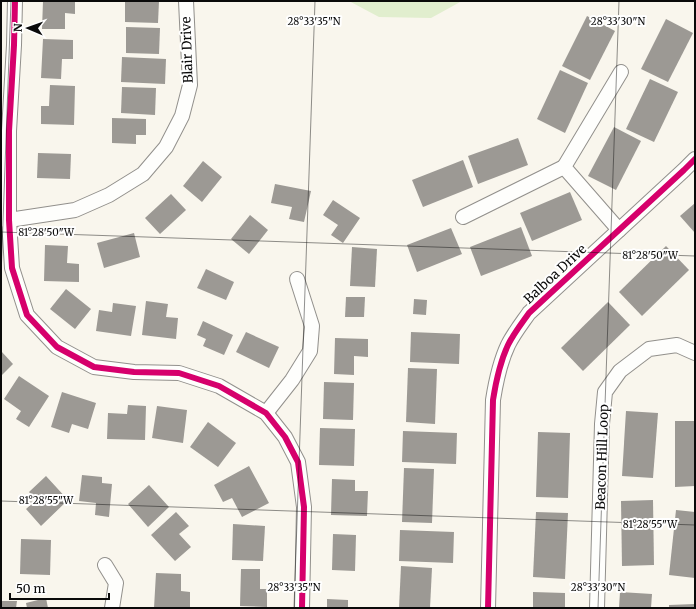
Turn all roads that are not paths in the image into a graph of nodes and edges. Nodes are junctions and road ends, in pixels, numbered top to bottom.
1 (15, 1) edge
2 (186, 1) edge
3 (7, 44) edge
4 (621, 72) dead end
5 (694, 163) edge
6 (564, 167) junction
7 (463, 217) dead end
8 (5, 219) edge
9 (620, 230) junction
10 (297, 279) dead end
11 (695, 353) edge
12 (266, 413) junction
13 (105, 565) dead end
14 (112, 608) edge
15 (302, 608) edge
16 (488, 608) edge
17 (597, 608) edge

1 - 3 street
2 - 8 street, Blair Drive
3 - 8 street
4 - 6 street
5 - 9 street, Balboa Drive
6 - 7 street
6 - 9 street
8 - 12 street
9 - 16 street, Balboa Drive
10 - 12 street
11 - 17 street, Beacon Hill Loop
12 - 15 street
13 - 14 street

